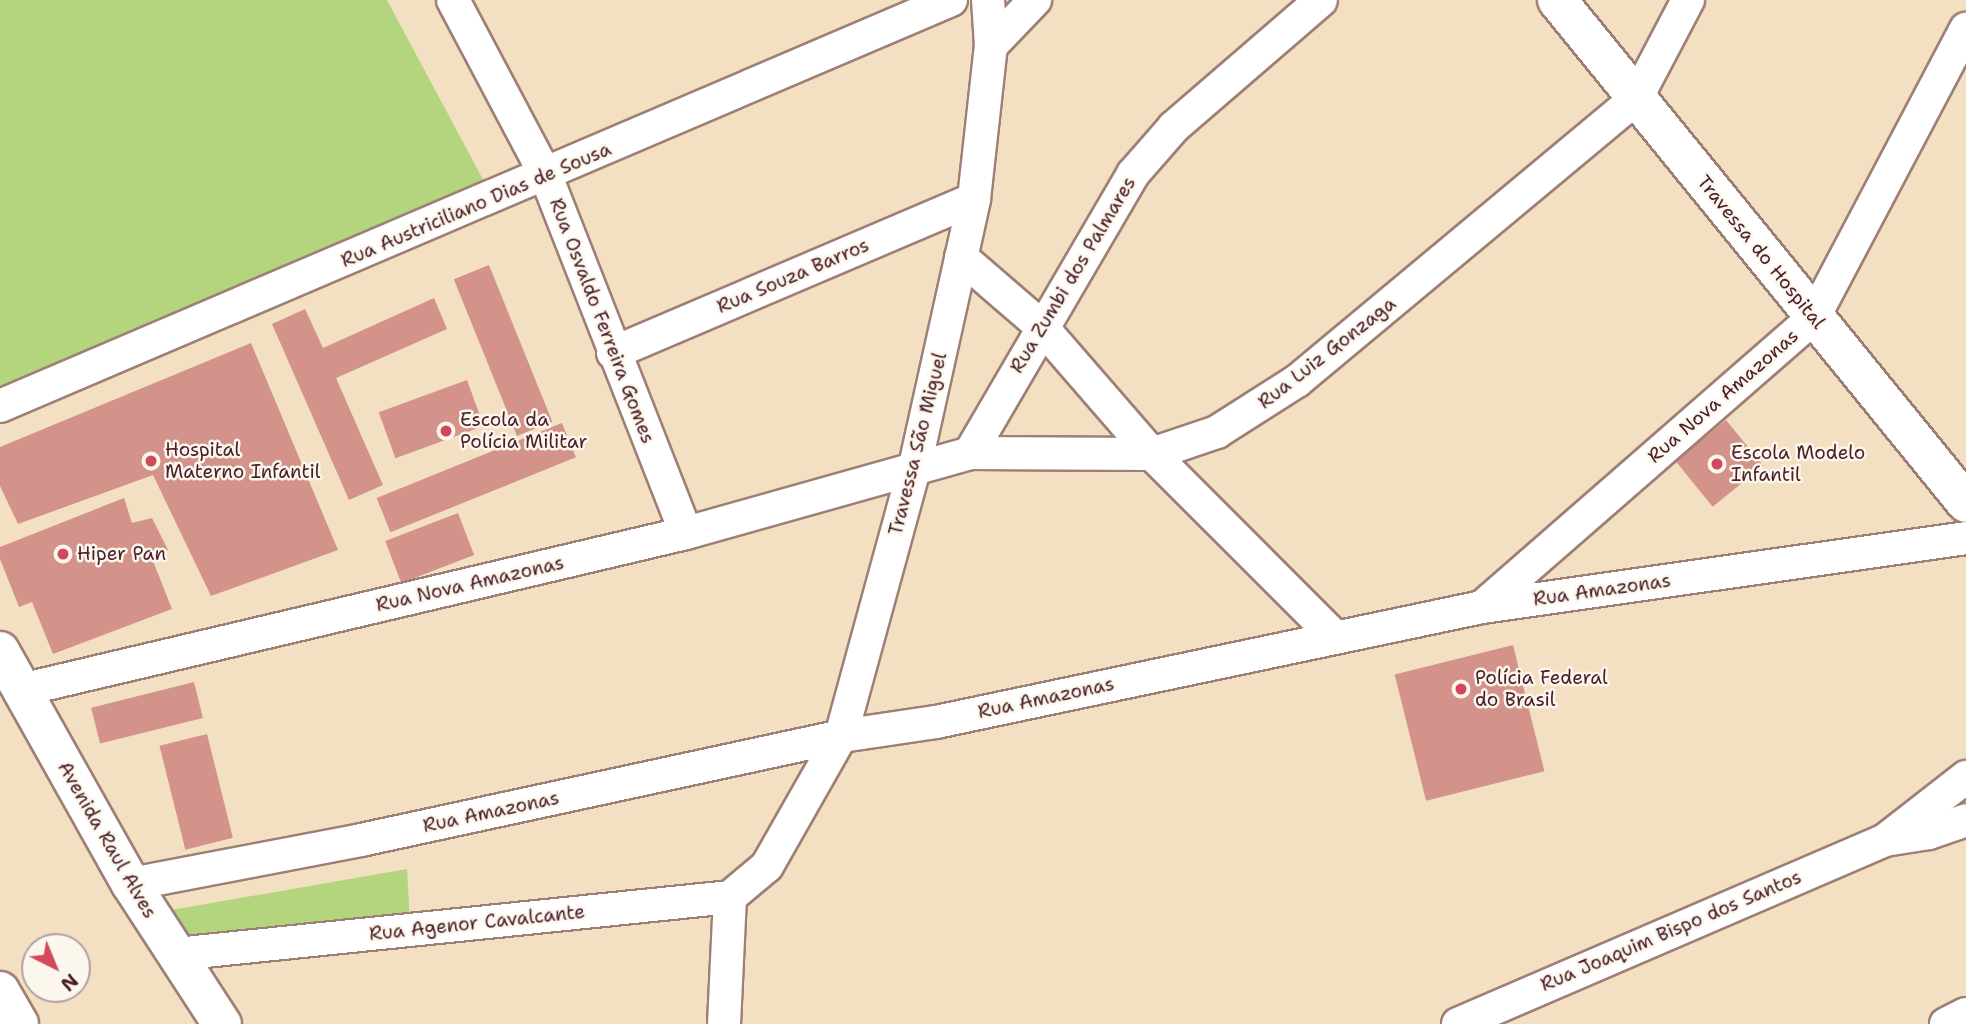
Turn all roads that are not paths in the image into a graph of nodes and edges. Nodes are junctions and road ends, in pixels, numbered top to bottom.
1 (453, 0) edge
2 (951, 0) edge
3 (988, 0) edge
4 (1035, 0) edge
5 (1321, 0) edge
6 (1557, 0) edge
7 (1688, 0) edge
8 (1966, 29) edge
9 (991, 46) junction
10 (1636, 99) junction
11 (546, 176) junction
12 (974, 199) junction
13 (961, 257) junction
14 (1814, 317) junction
15 (1041, 326) junction
16 (613, 353) junction
17 (0, 406) edge
18 (970, 453) junction
19 (1152, 454) junction
20 (915, 466) junction
21 (1966, 503) edge
22 (686, 533) junction
23 (1966, 538) edge
24 (1482, 607) junction
25 (1334, 636) junction
26 (0, 651) edge
27 (21, 690) junction
28 (841, 736) junction
29 (1966, 778) edge
30 (1966, 820) edge
31 (1885, 840) junction
32 (131, 884) junction
33 (730, 897) junction
34 (176, 954) junction
35 (0, 991) edge
36 (1966, 1014) edge
37 (19, 1024) edge
38 (222, 1024) edge
39 (723, 1024) edge
40 (1458, 1024) edge
41 (1946, 1024) edge

1 - 11 street, Rua Osvaldo Ferreira Gomes
2 - 11 street, Rua Austriciliano Dias de Sousa
3 - 9 street, Travessa São Miguel
4 - 9 street
5 - 15 street, Rua Zumbi dos Palmares
6 - 10 street, Travessa do Hospital
7 - 10 street
8 - 14 street, Rua Nova Amazonas
9 - 12 street, Travessa São Miguel
10 - 14 street, Travessa do Hospital
10 - 19 street, Rua Luiz Gonzaga
11 - 16 street, Rua Osvaldo Ferreira Gomes
11 - 17 street, Rua Austriciliano Dias de Sousa
12 - 13 street, Travessa São Miguel
12 - 16 street, Rua Souza Barros
13 - 15 street
13 - 20 street, Travessa São Miguel
14 - 21 street, Travessa do Hospital
14 - 24 street, Rua Nova Amazonas
15 - 18 street, Rua Zumbi dos Palmares
15 - 19 street
16 - 22 street, Rua Osvaldo Ferreira Gomes
18 - 19 street, Rua Luiz Gonzaga
18 - 20 street, Rua Luiz Gonzaga
19 - 25 street
20 - 22 street, Rua Nova Amazonas
20 - 28 street, Travessa São Miguel
22 - 27 street, Rua Nova Amazonas
23 - 24 street, Rua Amazonas
24 - 25 street, Rua Amazonas
25 - 28 street, Rua Amazonas
26 - 27 street, Avenida Raul Alves
27 - 32 street, Avenida Raul Alves
28 - 32 street, Rua Amazonas
28 - 33 street, Travessa São Miguel
29 - 31 street, Rua Joaquim Bispo dos Santos
30 - 31 street, Rua Joaquim Bispo dos Santos
31 - 40 street, Rua Joaquim Bispo dos Santos
32 - 34 street, Avenida Raul Alves
33 - 34 street, Rua Agenor Cavalcante
33 - 39 street
34 - 38 street, Avenida Raul Alves
35 - 37 street
36 - 41 street

